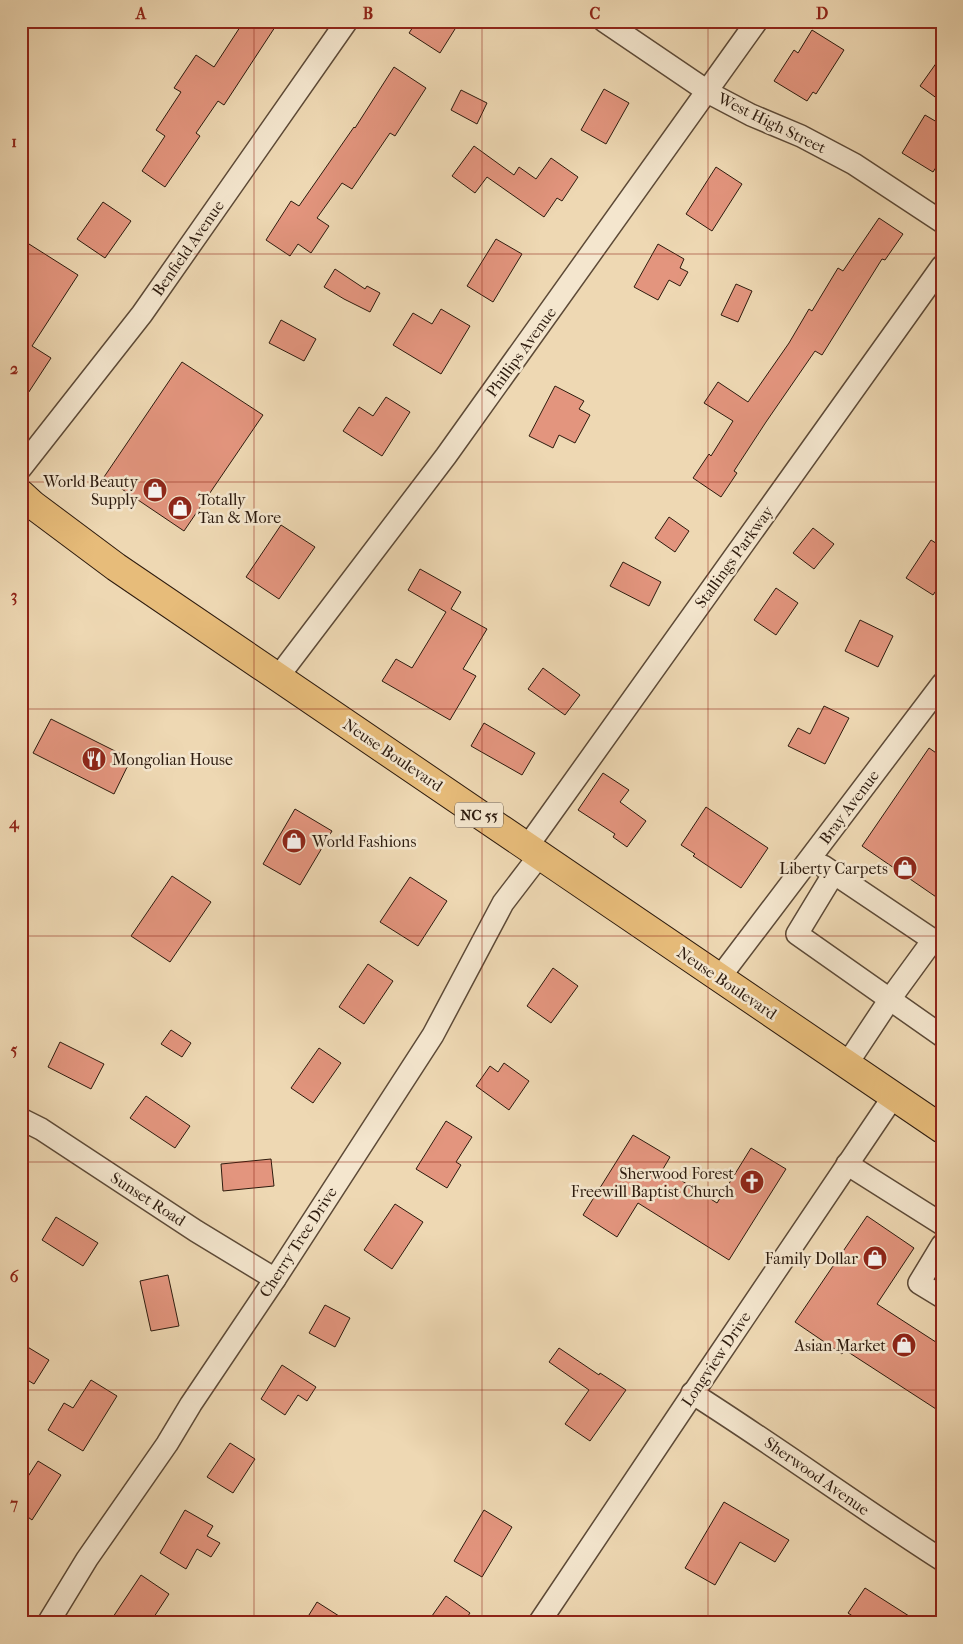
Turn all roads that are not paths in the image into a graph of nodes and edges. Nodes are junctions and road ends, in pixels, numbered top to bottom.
1 (347, 21) edge
2 (604, 21) edge
3 (757, 21) edge
4 (707, 91) junction
5 (942, 222) edge
6 (942, 266) edge
7 (21, 468) edge
8 (21, 494) edge
9 (278, 677) junction
10 (942, 684) edge
11 (533, 852) junction
12 (811, 857) junction
13 (834, 873) junction
14 (937, 943) edge
15 (720, 978) junction
16 (890, 999) junction
17 (942, 1036) edge
18 (847, 1064) junction
19 (893, 1097) junction
20 (21, 1119) edge
21 (942, 1129) edge
22 (847, 1164) junction
23 (942, 1224) edge
24 (942, 1245) edge
25 (275, 1279) junction
26 (942, 1297) edge
27 (692, 1393) junction
28 (942, 1560) edge
29 (48, 1623) edge
30 (539, 1623) edge

1 - 7 street, Benfield Avenue
2 - 4 street, West High Street
3 - 4 street, Phillips Avenue
4 - 5 street, West High Street
4 - 9 street, Phillips Avenue
6 - 11 street, Stallings Parkway
8 - 9 main road, Neuse Boulevard / NC 55
9 - 11 main road, Neuse Boulevard / NC 55
10 - 12 street, Bray Avenue
11 - 15 main road, Neuse Boulevard / NC 55
11 - 25 street, Cherry Tree Drive
12 - 13 street
12 - 15 street, Bray Avenue
13 - 14 street
13 - 16 street
14 - 16 street
15 - 18 main road, Neuse Boulevard / NC 55
16 - 17 street
16 - 18 street
18 - 19 main road, Neuse Boulevard / NC 55
19 - 21 main road, Neuse Boulevard / NC 55
19 - 22 street, Longview Drive
20 - 25 street, Sunset Road
22 - 23 street
22 - 27 street, Longview Drive
24 - 26 street
25 - 29 street, Cherry Tree Drive
27 - 28 street, Sherwood Avenue
27 - 30 street, Longview Drive

